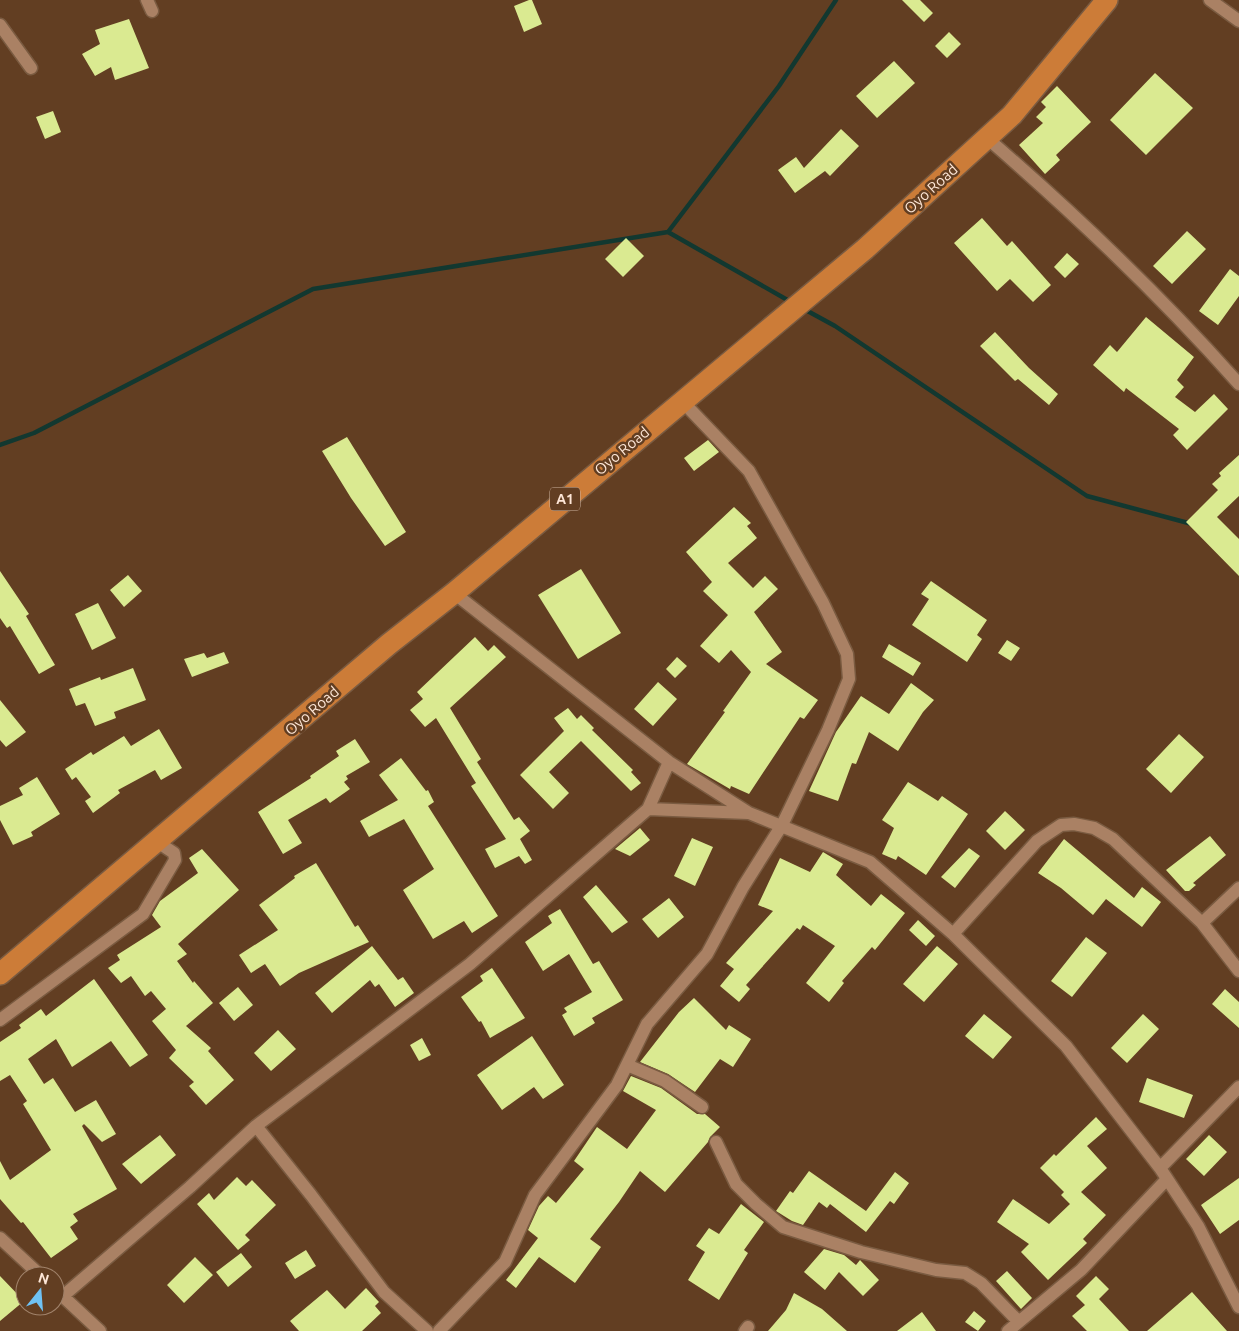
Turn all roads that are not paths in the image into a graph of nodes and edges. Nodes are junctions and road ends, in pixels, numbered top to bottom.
1 (1106, 0) edge
2 (1210, 0) edge
3 (1239, 22) edge
4 (0, 25) edge
5 (31, 68) dead end
6 (987, 138) junction
7 (1239, 384) edge
8 (682, 400) junction
9 (454, 593) junction
10 (669, 762) junction
11 (648, 809) junction
12 (749, 813) junction
13 (782, 825) junction
14 (156, 842) junction
15 (1239, 888) edge
16 (1202, 923) junction
17 (953, 934) junction
18 (1239, 971) edge
19 (0, 974) edge
20 (0, 1020) edge
21 (627, 1064) junction
22 (1239, 1087) edge
23 (702, 1107) dead end
24 (256, 1126) junction
25 (716, 1142) dead end
26 (1160, 1168) junction
27 (1167, 1179) junction
28 (0, 1238) edge
29 (30, 1266) edge
30 (65, 1287) edge
31 (65, 1298) edge
32 (1239, 1307) edge
33 (1019, 1322) junction
34 (100, 1331) edge
35 (427, 1331) edge
36 (439, 1331) edge
37 (1008, 1331) edge

1 - 6 highway, Oyo Road / A1
2 - 3 street
4 - 5 street
6 - 7 street
6 - 8 highway, Oyo Road / A1
8 - 9 highway, Oyo Road / A1
8 - 13 street
9 - 10 street
9 - 14 highway, Oyo Road / A1
10 - 11 street
10 - 12 street
11 - 12 street
11 - 24 street
12 - 13 street
13 - 17 street
13 - 21 street
14 - 19 highway, Oyo Road / A1
14 - 20 street
15 - 16 street
16 - 17 street
16 - 18 street
17 - 26 street
21 - 23 street
21 - 36 street
22 - 26 street
24 - 30 street
24 - 35 street
25 - 33 street
26 - 27 street
27 - 32 street
27 - 33 street
28 - 29 street
31 - 34 street
33 - 37 street

